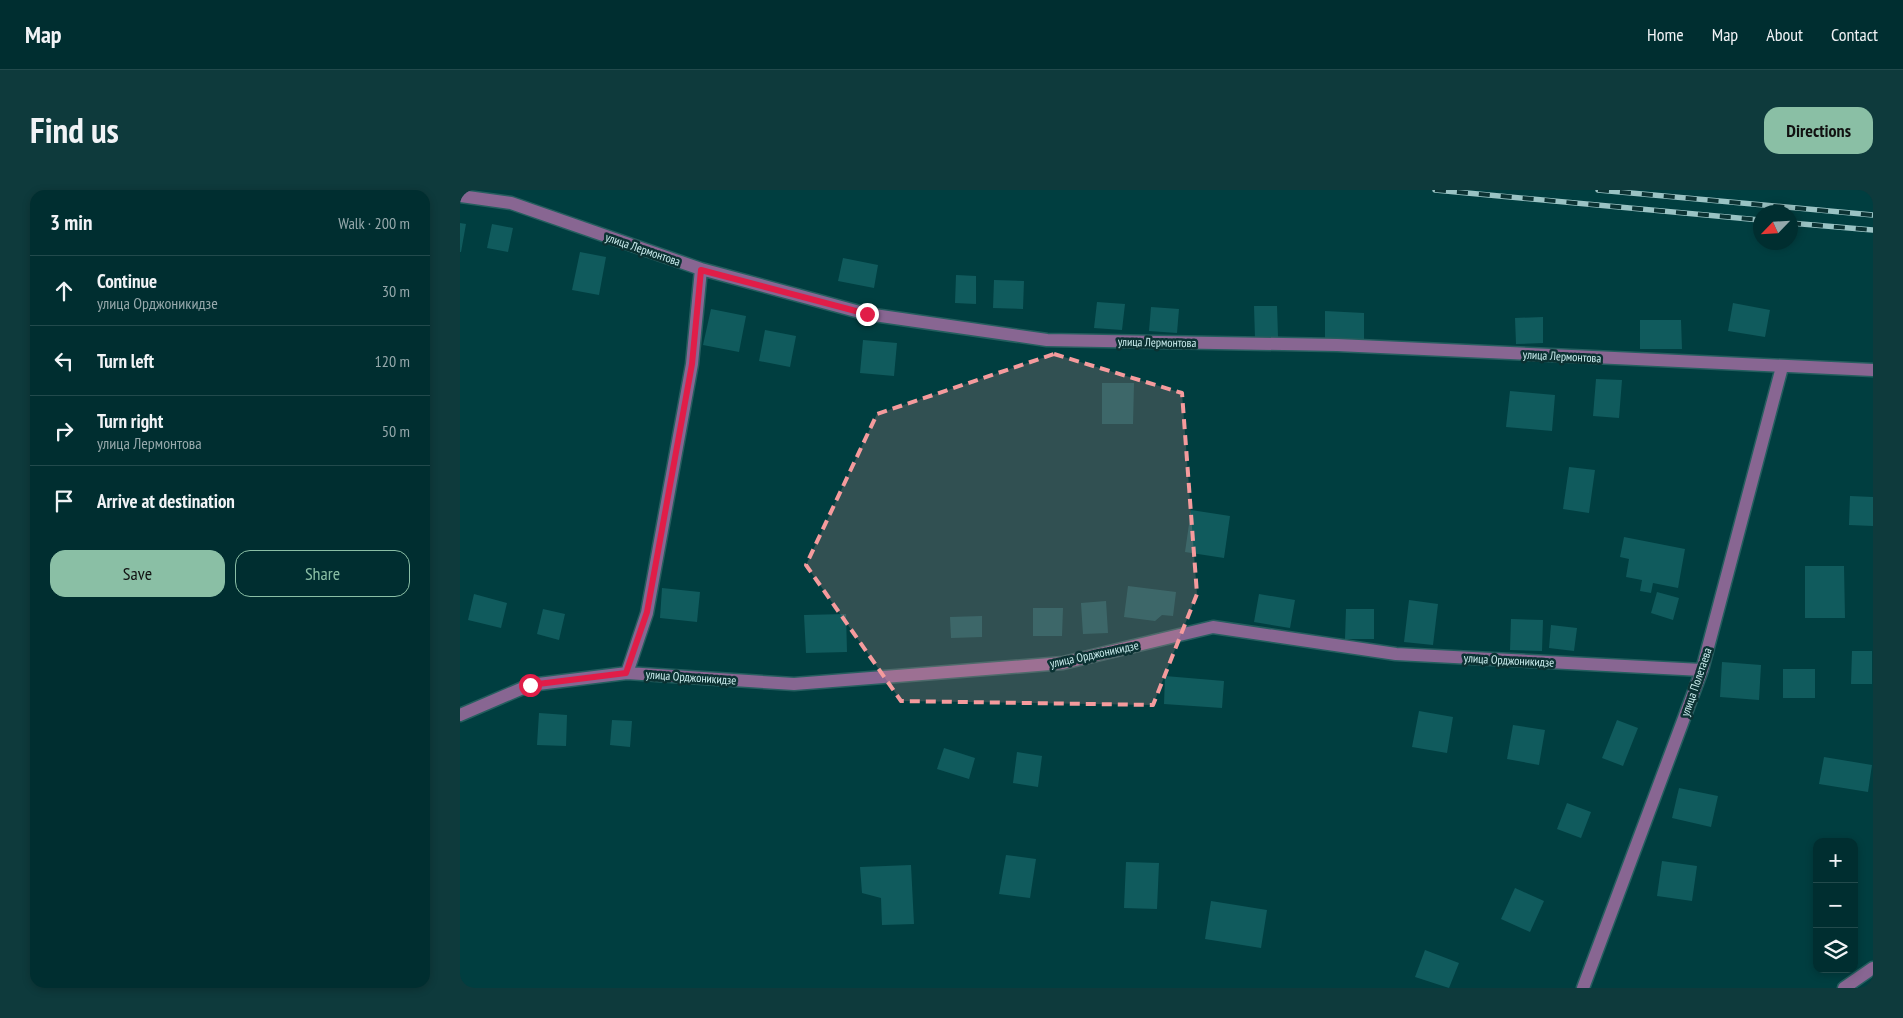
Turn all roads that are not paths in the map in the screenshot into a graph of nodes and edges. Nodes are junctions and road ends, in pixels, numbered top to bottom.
1 (460, 196) edge
2 (701, 270) junction
3 (1782, 367) junction
4 (1873, 370) edge
5 (1702, 670) junction
6 (626, 673) junction
7 (460, 716) edge
8 (1873, 968) edge
9 (1583, 988) edge
10 (1844, 988) edge

1 - 2 street, улица Лермонтова
2 - 3 street, улица Лермонтова
2 - 6 street
3 - 4 street, улица Лермонтова
3 - 5 street, улица Полетаева
5 - 6 street, улица Орджоникидзе
5 - 9 street, улица Полетаева
6 - 7 street, улица Орджоникидзе
8 - 10 street

